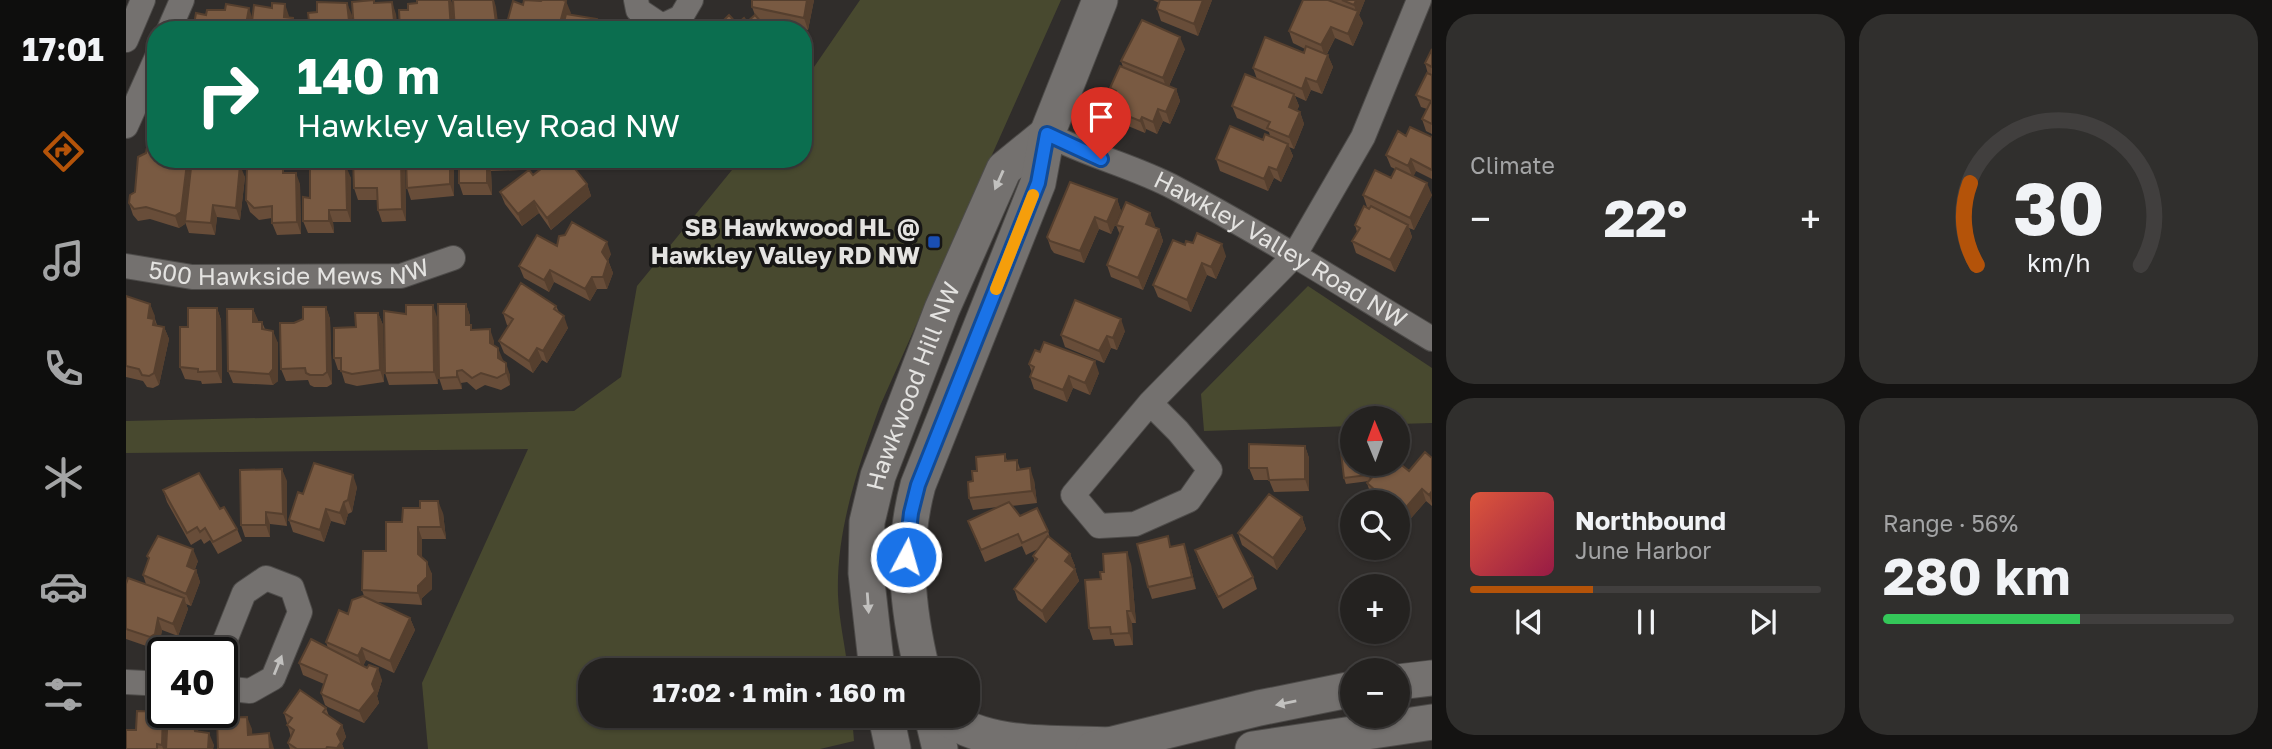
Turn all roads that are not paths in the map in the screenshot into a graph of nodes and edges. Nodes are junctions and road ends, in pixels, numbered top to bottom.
1 (144, 0) edge
2 (182, 0) edge
3 (636, 0) edge
4 (691, 0) edge
5 (1100, 0) edge
6 (1419, 0) edge
7 (173, 21) edge
8 (654, 21) edge
9 (673, 21) edge
10 (126, 40) edge
11 (147, 79) edge
12 (126, 126) edge
13 (1047, 134) junction
14 (1294, 256) junction
15 (453, 258) dead end
16 (126, 266) edge
17 (1432, 339) edge
18 (1150, 403) junction
19 (226, 637) edge
20 (875, 658) edge
21 (919, 658) edge
22 (1432, 678) edge
23 (1410, 681) edge
24 (126, 682) edge
25 (147, 683) edge
26 (238, 690) edge
27 (1340, 692) edge
28 (1432, 722) edge
29 (874, 728) edge
30 (889, 728) edge
31 (936, 728) edge
32 (963, 728) edge
33 (1102, 747) edge
34 (870, 749) edge
35 (894, 749) edge
36 (940, 749) edge
37 (1253, 749) edge

1 - 10 street
2 - 7 street
3 - 8 street
4 - 9 street
5 - 13 street, Hawkwood Hill NW
6 - 14 street
11 - 12 street
13 - 14 street, Hawkley Valley Road NW
13 -> 20 street, Hawkwood Hill NW
13 - 21 street, Hawkwood Hill NW
14 - 17 street, Hawkley Valley Road NW
14 - 18 street
15 - 16 street, 500 Hawkside Mews NW
18 - 18 street
26 -> 19 street
22 - 23 street
24 - 25 street
27 -> 33 street
28 - 37 street
29 - 34 street
30 - 35 street
31 - 36 street
32 - 33 street

